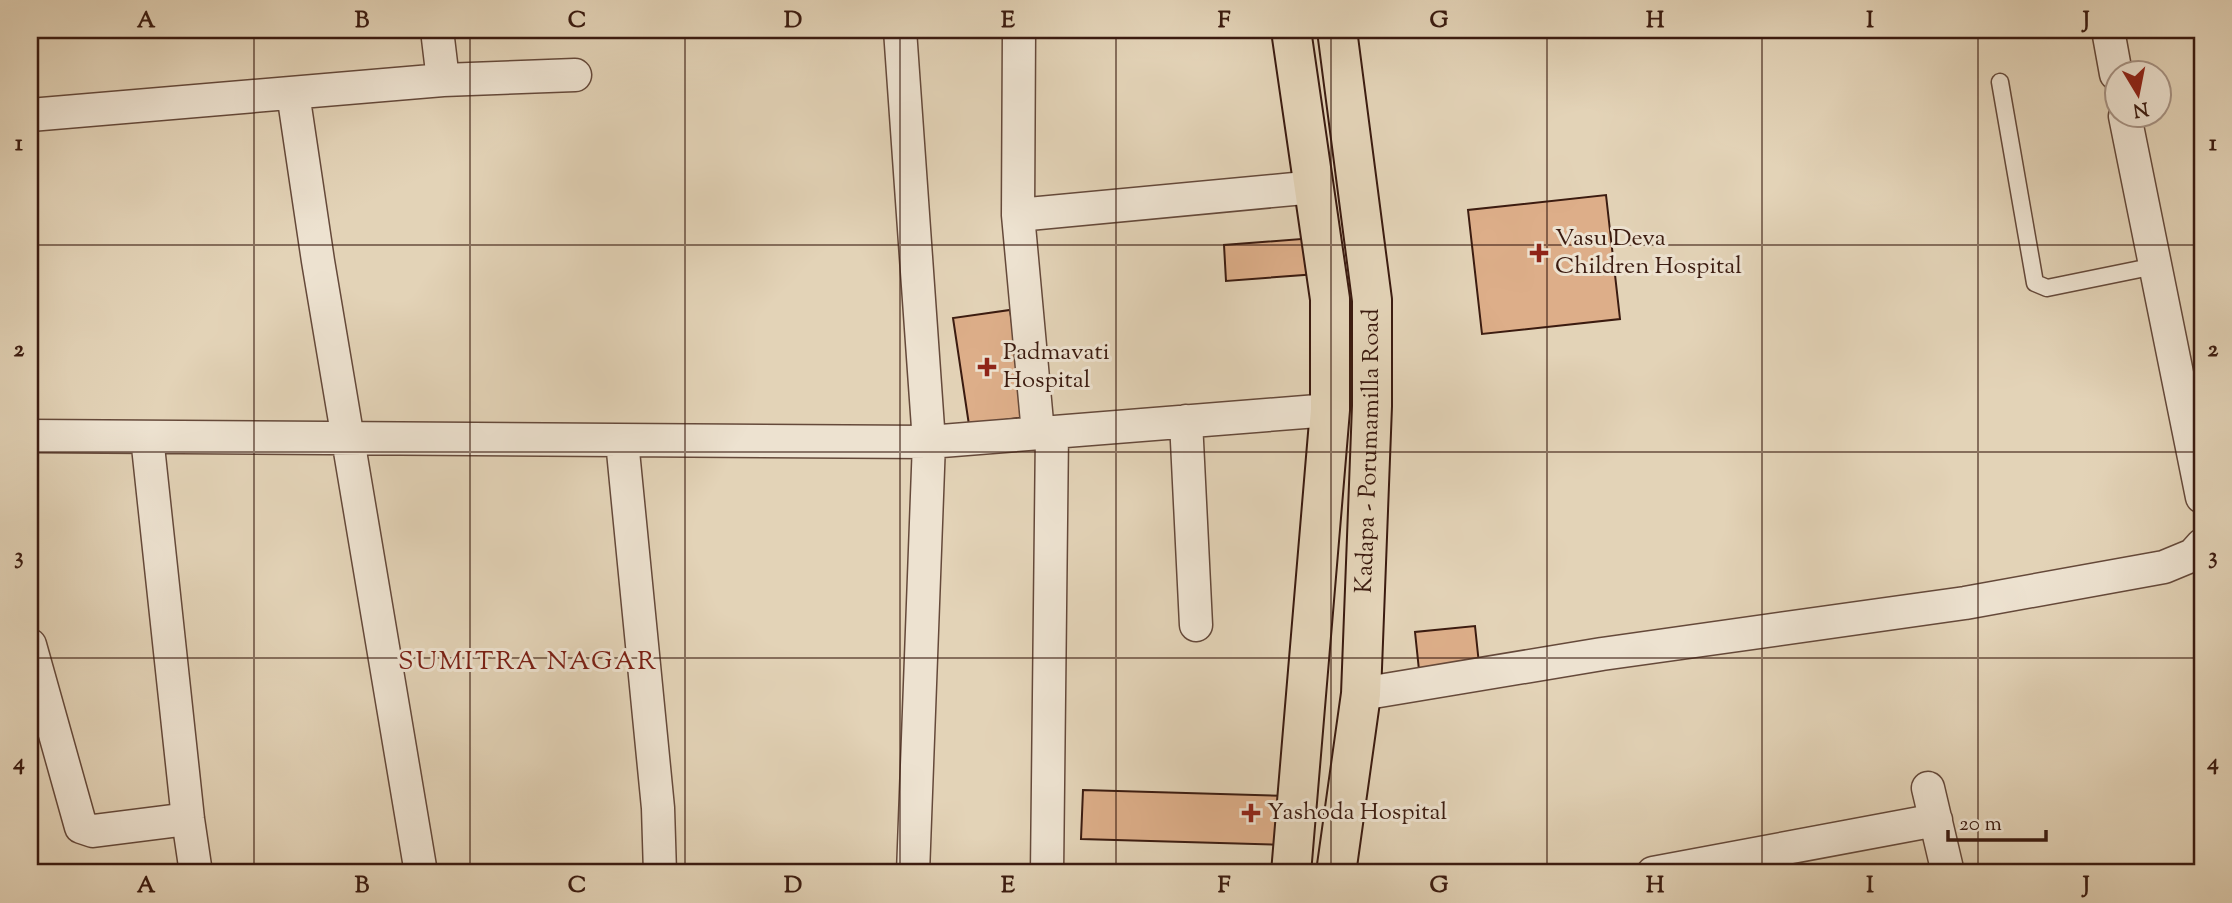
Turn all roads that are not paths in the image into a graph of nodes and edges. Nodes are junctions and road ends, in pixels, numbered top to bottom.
1 (437, 30) edge
2 (900, 30) edge
3 (1019, 30) edge
4 (1292, 30) edge
5 (1337, 30) edge
6 (2108, 30) edge
7 (2113, 60) edge
8 (575, 75) dead end
9 (443, 80) junction
10 (2000, 82) dead end
11 (293, 93) junction
12 (30, 115) edge
13 (2128, 130) edge
14 (1315, 187) junction
15 (1018, 215) junction
16 (2155, 265) junction
17 (1330, 410) junction
18 (1186, 421) junction
19 (1045, 433) junction
20 (30, 436) edge
21 (147, 437) junction
22 (348, 437) junction
23 (622, 441) junction
24 (929, 442) junction
25 (2202, 497) edge
26 (2202, 545) edge
27 (1196, 625) dead end
28 (30, 645) edge
29 (1361, 694) junction
30 (1928, 788) dead end
31 (188, 819) junction
32 (1936, 820) junction
33 (196, 873) edge
34 (421, 873) edge
35 (660, 873) edge
36 (913, 873) edge
37 (1047, 873) edge
38 (1291, 873) edge
39 (1336, 873) edge
40 (1653, 873) edge
41 (1948, 873) edge

1 - 9 street
2 - 24 street
3 - 15 street
4 - 14 main road
5 - 29 main road, Kadapa - Porumamilla Road
6 - 7 street
8 - 9 street
9 - 11 street
10 - 16 lane
11 - 12 street
11 - 22 street
13 - 16 street
14 - 15 street
14 - 17 main road
15 - 19 street
16 - 25 street
17 - 18 street
17 - 38 main road
18 - 19 street
18 - 27 street
19 - 24 street
19 - 37 street
20 - 21 street
21 - 22 street
21 - 31 street
22 - 23 street
22 - 34 street
23 - 24 street
23 - 35 street
24 - 36 street
26 - 29 street
28 - 31 street
29 - 39 main road, Kadapa - Porumamilla Road
30 - 32 street
31 - 33 street
32 - 40 street
32 - 41 street

